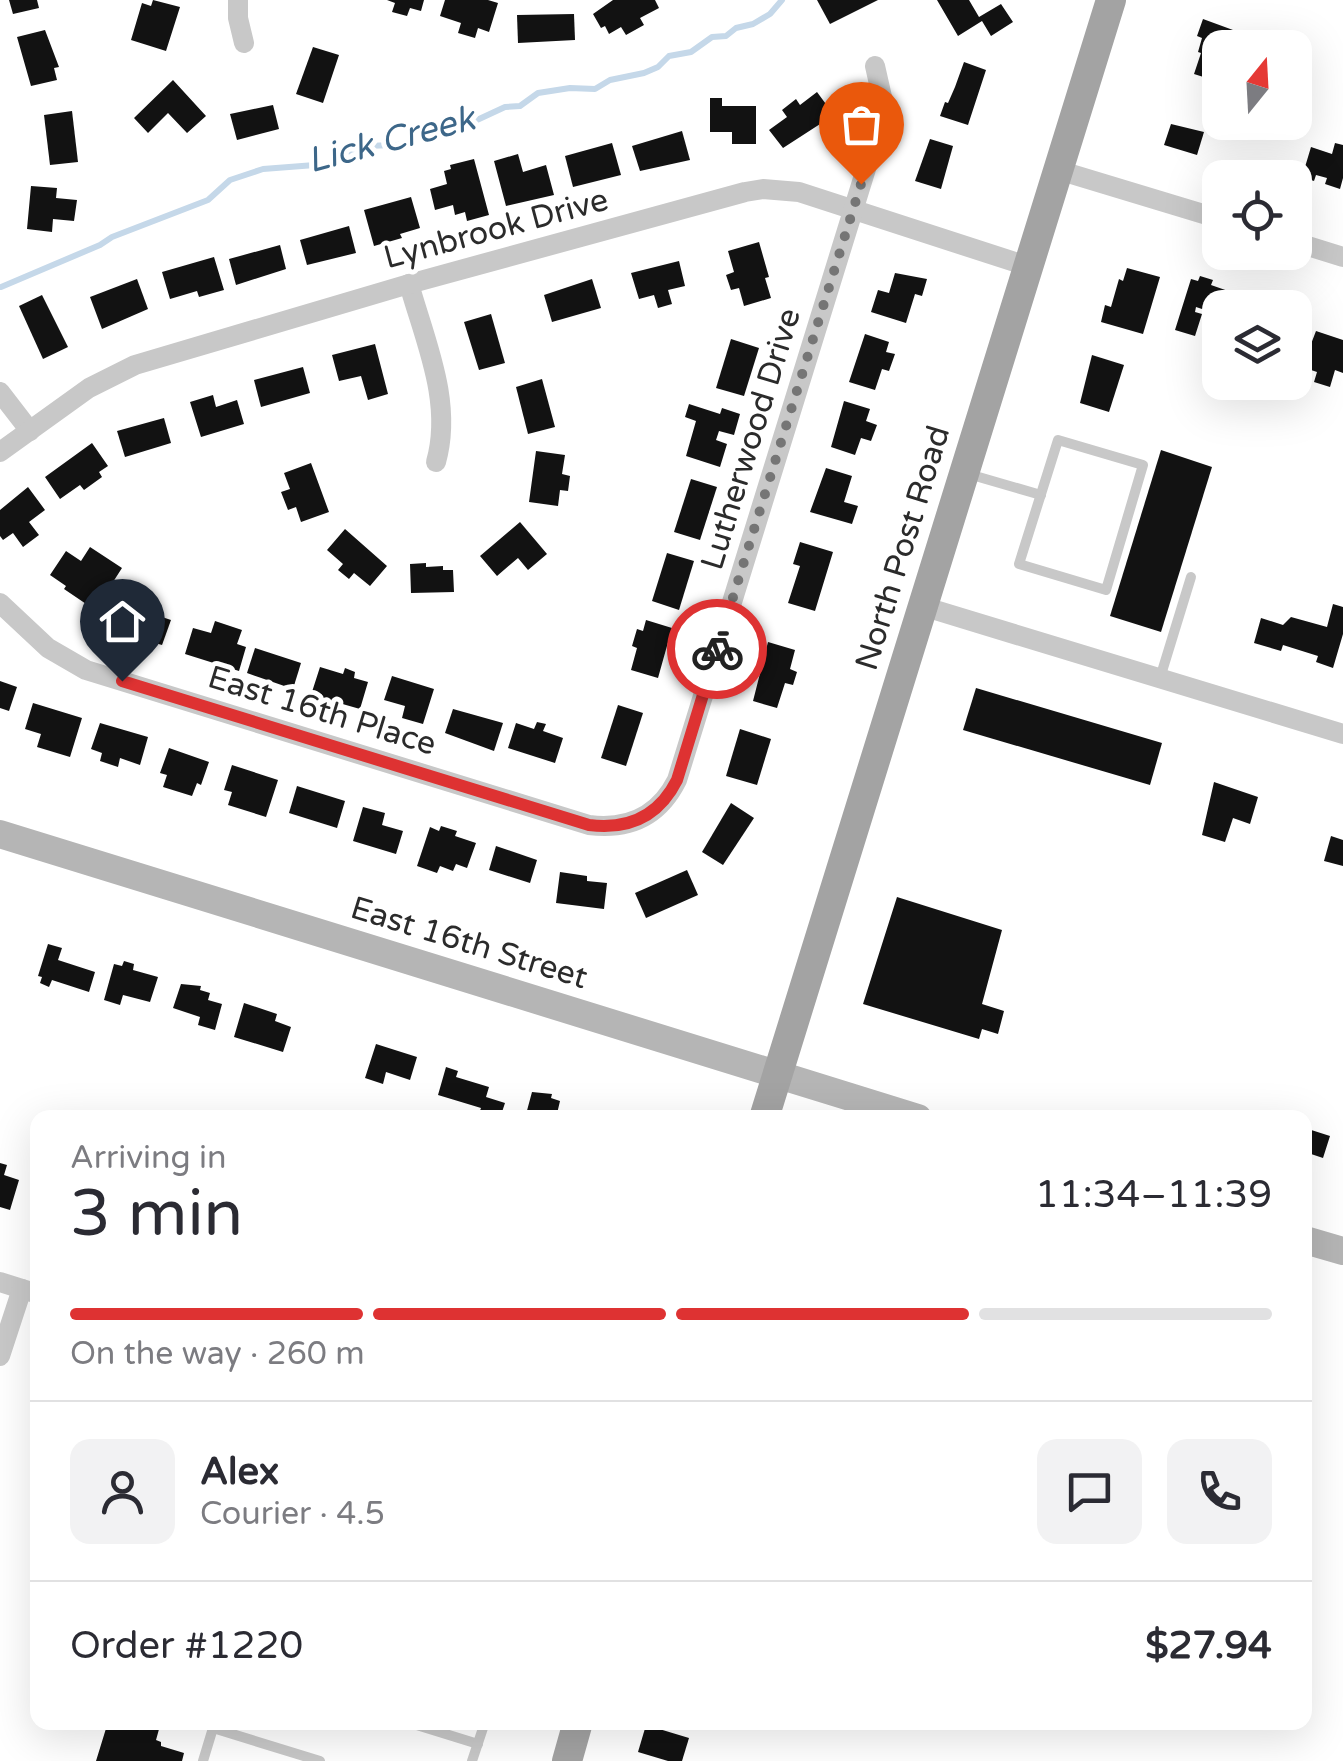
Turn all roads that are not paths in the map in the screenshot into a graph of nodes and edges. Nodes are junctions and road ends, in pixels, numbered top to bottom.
1 (238, 0) edge
2 (1111, 0) edge
3 (244, 43) dead end
4 (874, 66) dead end
5 (1058, 170) junction
6 (852, 210) junction
7 (1202, 214) edge
8 (1312, 247) edge
9 (1343, 257) edge
10 (1028, 266) junction
11 (409, 284) junction
12 (0, 392) edge
13 (30, 431) junction
14 (0, 452) edge
15 (436, 462) dead end
16 (964, 473) junction
17 (1041, 495) junction
18 (1191, 577) dead end
19 (0, 603) edge
20 (922, 606) junction
21 (1160, 679) junction
22 (1343, 734) edge
23 (646, 817) joint
24 (0, 834) edge
25 (778, 1073) junction
26 (766, 1110) edge
27 (893, 1110) edge
28 (1312, 1242) edge
29 (1343, 1251) edge
30 (0, 1282) edge
31 (30, 1292) edge
32 (0, 1356) edge
33 (212, 1730) edge
34 (229, 1730) edge
35 (432, 1730) edge
36 (482, 1730) edge
37 (576, 1730) edge
38 (478, 1744) junction
39 (203, 1761) edge
40 (320, 1761) edge
41 (472, 1761) edge
42 (567, 1761) edge

1 - 3 street
2 - 5 main road, North Post Road
4 - 6 street, Lutherwood Drive
5 - 7 street
5 - 10 main road, North Post Road
6 - 10 street, Lynbrook Drive
6 - 11 street, Lynbrook Drive
6 - 23 street, Lutherwood Drive
8 - 9 street
10 - 16 main road, North Post Road
11 - 13 street, Lynbrook Drive
11 - 15 street
12 - 13 street
13 - 14 street, Lynbrook Drive
16 - 17 lane
16 - 20 main road, North Post Road
17 - 17 lane
18 - 21 lane
19 - 23 street, East 16th Place
20 - 21 street
20 - 25 main road, North Post Road
21 - 22 street
24 - 25 street, East 16th Street
25 - 26 main road, North Post Road
25 - 27 street, East 16th Street
28 - 29 street
30 - 31 street
31 - 32 street
33 - 39 lane
34 - 40 lane
35 - 38 lane
36 - 38 lane
37 - 42 main road
38 - 41 lane

